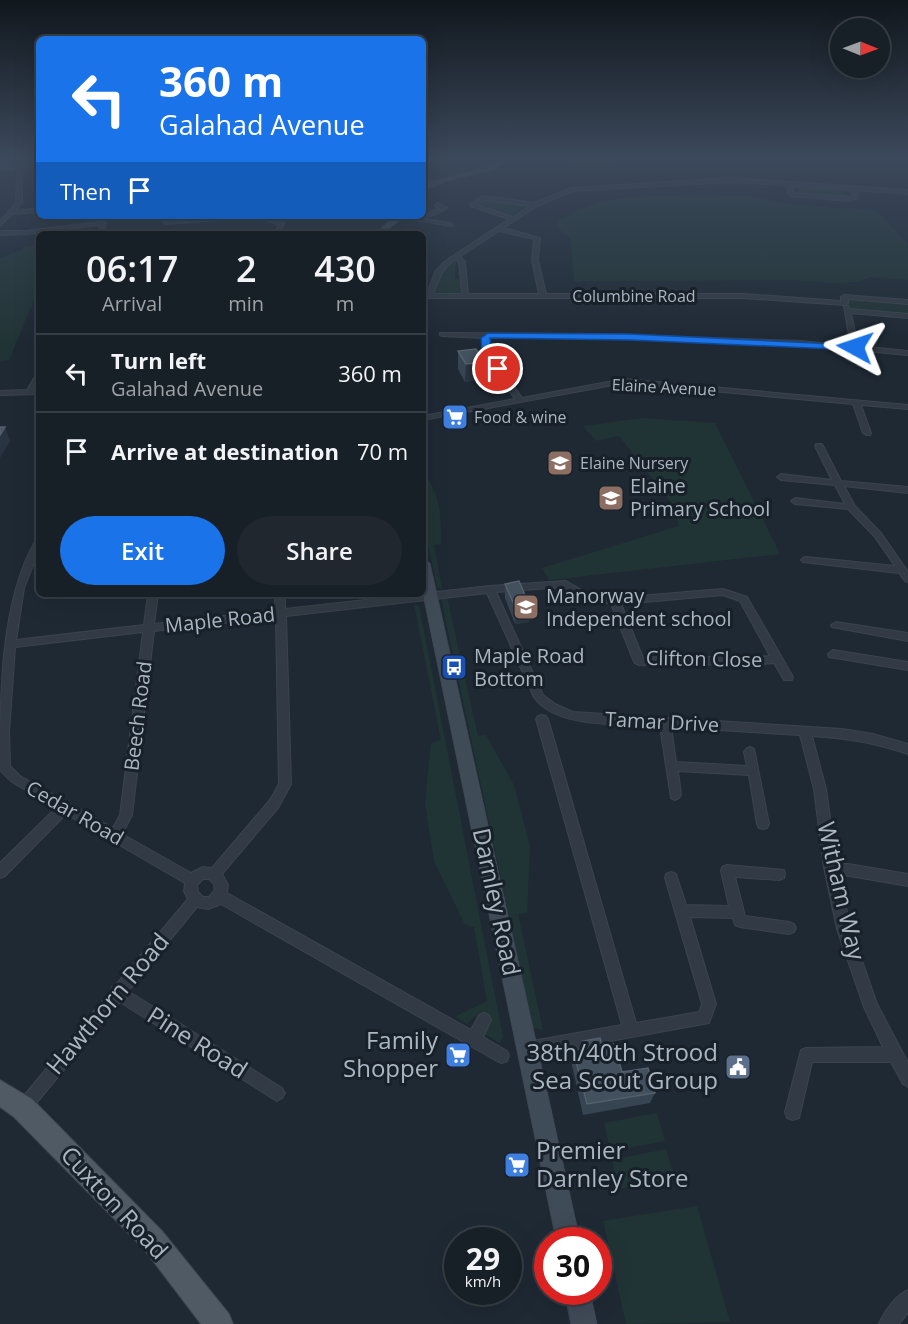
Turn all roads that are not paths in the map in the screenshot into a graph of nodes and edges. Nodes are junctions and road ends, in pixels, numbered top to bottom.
1 (164, 219) dead end
2 (99, 220) edge
3 (188, 220) edge
4 (270, 220) edge
5 (396, 220) edge
6 (418, 220) edge
7 (513, 220) edge
8 (450, 225) dead end
9 (498, 229) junction
10 (278, 231) edge
11 (383, 231) edge
12 (0, 233) edge
13 (457, 256) junction
14 (426, 296) edge
15 (465, 296) junction
16 (543, 296) junction
17 (908, 302) edge
18 (846, 307) junction
19 (908, 316) edge
20 (442, 334) dead end
21 (489, 335) junction
22 (855, 347) junction
23 (908, 353) edge
24 (36, 382) edge
25 (29, 392) junction
26 (36, 392) edge
27 (0, 393) edge
28 (519, 399) junction
29 (856, 402) junction
30 (908, 407) edge
31 (426, 417) edge
32 (867, 433) dead end
33 (819, 446) dead end
34 (781, 477) dead end
35 (841, 484) junction
36 (908, 490) edge
37 (795, 501) dead end
38 (851, 507) junction
39 (36, 549) edge
40 (806, 560) dead end
41 (901, 570) junction
42 (426, 577) edge
43 (908, 579) edge
44 (490, 589) junction
45 (426, 596) edge
46 (430, 596) junction
47 (153, 597) edge
48 (280, 597) edge
49 (421, 597) edge
50 (615, 601) junction
51 (280, 613) junction
52 (836, 625) dead end
53 (149, 628) junction
54 (908, 637) edge
55 (9, 644) junction
56 (833, 654) dead end
57 (777, 659) junction
58 (908, 666) edge
59 (788, 677) dead end
60 (542, 718) dead end
61 (666, 721) junction
62 (805, 731) junction
63 (908, 749) edge
64 (750, 752) dead end
65 (671, 766) junction
66 (754, 771) junction
67 (675, 795) dead end
68 (64, 808) junction
69 (763, 824) dead end
70 (115, 836) junction
71 (830, 867) junction
72 (0, 872) edge
73 (778, 874) dead end
74 (214, 875) junction
75 (671, 878) dead end
76 (908, 879) edge
77 (193, 881) junction
78 (218, 896) junction
79 (194, 901) junction
80 (681, 911) junction
81 (737, 912) junction
82 (789, 928) dead end
83 (117, 992) junction
84 (484, 1020) dead end
85 (631, 1030) junction
86 (474, 1040) junction
87 (527, 1049) junction
88 (895, 1054) junction
89 (502, 1056) dead end
90 (908, 1079) edge
91 (0, 1092) edge
92 (277, 1093) dead end
93 (23, 1108) junction
94 (793, 1112) dead end
95 (565, 1227) edge
96 (908, 1299) edge
97 (580, 1305) edge
98 (219, 1324) edge
99 (584, 1324) edge
100 (888, 1324) edge

1 - 3 street
2 - 12 street
4 - 10 street
5 - 11 street
6 - 8 street
7 - 9 street
9 - 13 street
9 - 16 street
13 - 14 street
13 - 15 street
14 - 15 street, Columbine Road
15 - 16 street, Columbine Road
16 - 18 street, Columbine Road
17 - 18 street
18 - 19 street
18 - 22 street
20 - 21 street
21 - 22 street
21 - 28 street
22 - 23 street
24 - 25 street
25 - 26 street
25 - 27 street
28 - 29 street, Elaine Avenue
28 - 31 street, Elaine Avenue
29 - 30 street, Elaine Avenue
29 - 32 street
33 - 35 street
34 - 35 street
35 - 36 street
35 - 38 street
37 - 38 street
38 - 41 street
39 - 55 street, Cedar Road
40 - 41 street
41 - 43 street
42 - 46 street, Darnley Road
44 - 46 street, Clifton Close
44 - 50 street, Clifton Close
44 - 61 street, Tamar Drive
45 - 46 street, Maple Road
46 - 87 street, Darnley Road
47 - 53 street, Beech Road
48 - 51 street
49 - 51 street, Maple Road
50 - 57 street, Clifton Close
50 - 57 street, Clifton Close
51 - 53 street, Maple Road
51 - 74 street
52 - 54 street
53 - 55 street, Maple Road
53 - 70 street, Beech Road
55 - 68 street, Cedar Road
56 - 58 street
57 - 59 street
60 - 85 street
61 - 62 street, Tamar Drive
61 - 65 street
62 - 63 street, Tamar Drive
62 - 71 street, Witham Way
64 - 66 street
65 - 66 street
65 - 67 street
66 - 69 street
68 - 70 street, Cedar Road
68 - 72 street
70 - 77 street, Cedar Road
71 - 76 street
71 - 88 street, Witham Way
73 - 81 street
74 - 77 street
74 - 78 street
75 - 80 street
77 - 79 street
78 - 79 street
78 - 86 street
79 - 83 street, Hawthorn Road
80 - 81 street
80 - 85 street
81 - 82 street
83 - 92 street, Pine Road
83 - 93 street, Hawthorn Road
84 - 86 street
85 - 87 street
86 - 89 street
87 - 95 street, Darnley Road
88 - 90 street, Witham Way
88 - 94 street
91 - 93 main road, Cuxton Road
93 - 98 main road, Cuxton Road
96 - 100 street
97 - 99 street

